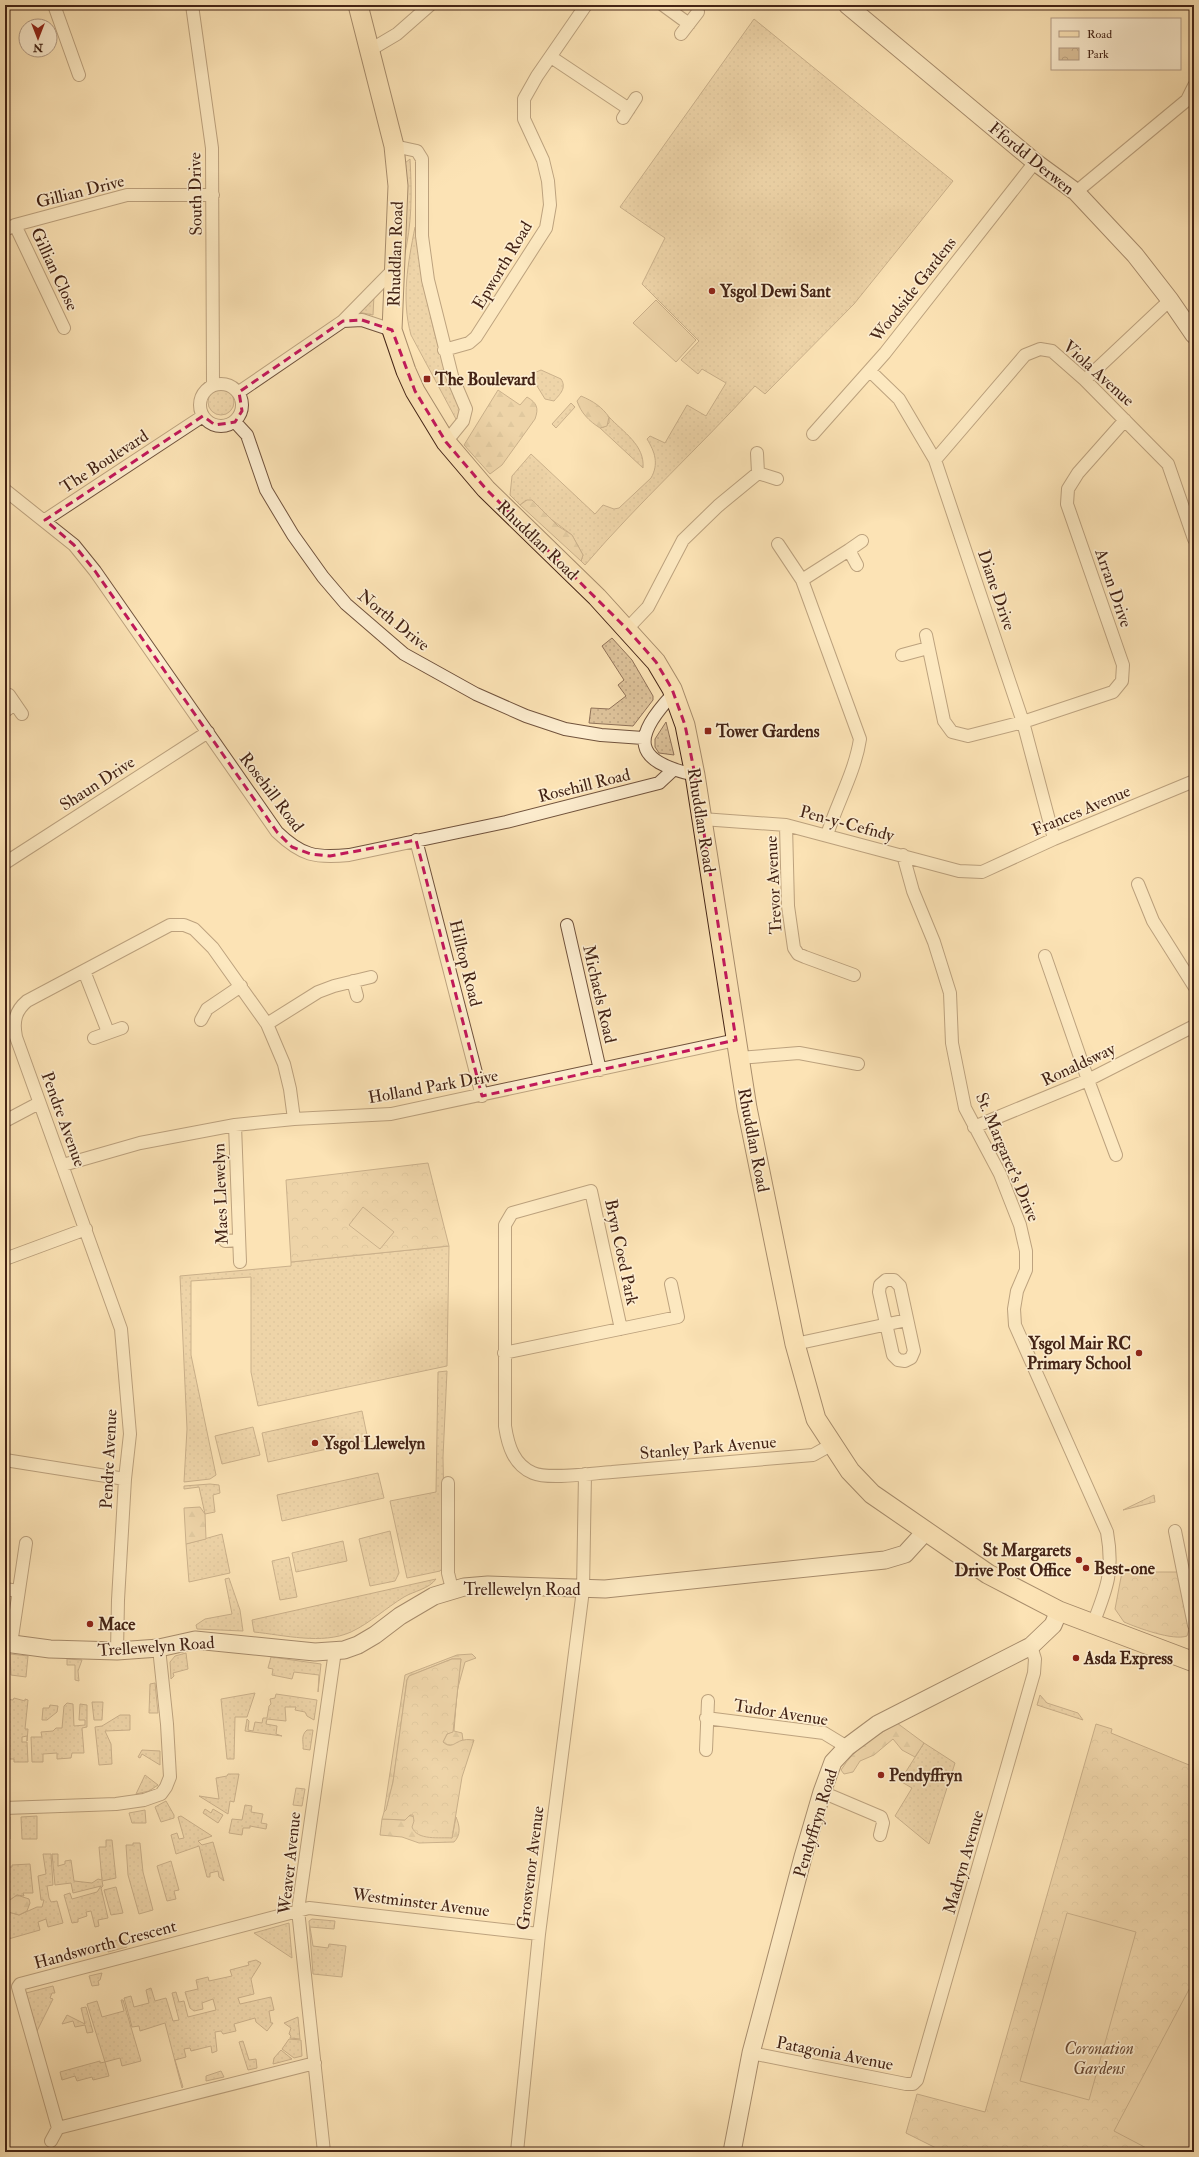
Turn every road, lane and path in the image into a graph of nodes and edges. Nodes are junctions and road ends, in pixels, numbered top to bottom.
1 (54, 5) edge
2 (192, 5) edge
3 (358, 5) edge
4 (430, 5) edge
5 (586, 5) edge
6 (663, 5) edge
7 (846, 5) edge
8 (698, 12) dead end
9 (689, 24) junction
10 (681, 34) dead end
11 (370, 50) junction
12 (551, 56) junction
13 (79, 75) dead end
14 (1194, 86) edge
15 (636, 98) dead end
16 (394, 146) junction
17 (1035, 162) junction
18 (1076, 192) junction
19 (213, 195) junction
20 (10, 227) edge
21 (395, 268) junction
22 (1170, 300) junction
23 (344, 321) junction
24 (64, 328) dead end
25 (392, 330) junction
26 (1194, 335) edge
27 (444, 350) junction
28 (870, 371) junction
29 (1085, 380) junction
30 (213, 385) junction
31 (238, 392) junction
32 (203, 416) junction
33 (1125, 420) junction
34 (234, 422) junction
35 (813, 434) dead end
36 (446, 442) junction
37 (757, 453) dead end
38 (935, 460) junction
39 (758, 473) junction
40 (777, 479) dead end
41 (7, 496) edge
42 (45, 520) junction
43 (1194, 539) edge
44 (862, 541) dead end
45 (778, 544) dead end
46 (849, 550) junction
47 (857, 565) dead end
48 (802, 580) junction
49 (627, 629) junction
50 (926, 635) dead end
51 (928, 648) junction
52 (902, 655) dead end
53 (673, 694) junction
54 (15, 705) dead end
55 (5, 711) edge
56 (1023, 722) junction
57 (208, 732) junction
58 (643, 738) junction
59 (673, 770) junction
60 (695, 775) junction
61 (1194, 781) edge
62 (702, 819) junction
63 (786, 825) junction
64 (827, 835) junction
65 (1054, 839) junction
66 (416, 840) junction
67 (904, 855) junction
68 (5, 863) edge
69 (982, 872) joint
70 (1138, 884) dead end
71 (567, 926) dead end
72 (1046, 956) dead end
73 (84, 971) junction
74 (854, 974) dead end
75 (371, 977) dead end
76 (353, 981) junction
77 (241, 986) junction
78 (1194, 986) edge
79 (357, 996) dead end
80 (10, 1020) edge
81 (201, 1020) dead end
82 (267, 1024) junction
83 (122, 1028) dead end
84 (1194, 1028) edge
85 (108, 1032) junction
86 (94, 1038) dead end
87 (738, 1049) junction
88 (858, 1064) dead end
89 (600, 1070) junction
90 (1088, 1080) junction
91 (482, 1096) junction
92 (39, 1103) junction
93 (294, 1119) junction
94 (5, 1120) edge
95 (234, 1125) junction
96 (974, 1127) junction
97 (1116, 1155) dead end
98 (63, 1165) junction
99 (86, 1229) junction
100 (239, 1240) junction
101 (225, 1241) dead end
102 (5, 1259) edge
103 (240, 1262) dead end
104 (671, 1284) dead end
105 (907, 1320) junction
106 (886, 1324) junction
107 (621, 1329) junction
108 (795, 1344) junction
109 (504, 1353) junction
110 (832, 1445) junction
111 (5, 1460) edge
112 (584, 1474) junction
113 (125, 1479) junction
114 (448, 1483) dead end
115 (1175, 1531) dead end
116 (925, 1532) junction
117 (26, 1543) dead end
118 (5, 1590) edge
119 (452, 1590) junction
120 (583, 1590) junction
121 (18, 1592) junction
122 (1059, 1611) junction
123 (1093, 1624) junction
124 (1194, 1625) edge
125 (8, 1644) edge
126 (1031, 1646) junction
127 (159, 1648) junction
128 (117, 1651) junction
129 (335, 1651) junction
130 (1192, 1659) edge
131 (708, 1701) dead end
132 (706, 1718) junction
133 (847, 1747) junction
134 (706, 1750) dead end
135 (822, 1792) junction
136 (5, 1808) edge
137 (880, 1835) dead end
138 (298, 1910) junction
139 (539, 1934) junction
140 (751, 2054) junction
141 (315, 2062) junction
142 (913, 2084) joint
143 (58, 2128) junction
144 (51, 2141) dead end
145 (324, 2152) edge
146 (517, 2152) edge
147 (732, 2152) edge

1 - 13 street
2 - 19 street, South Drive
3 - 11 main road, Rhuddlan Road
4 - 11 street
5 - 12 street, Epworth Road
6 - 9 street
7 - 17 street, Ffordd Derwen
8 - 9 street
9 - 10 street
11 - 16 main road, Rhuddlan Road
12 - 15 street
12 - 27 street, Epworth Road
14 - 18 street
16 - 21 main road, Rhuddlan Road
16 - 27 street
17 - 18 street, Ffordd Derwen
17 - 28 street, Woodside Gardens
18 - 22 street, Ffordd Derwen
19 - 20 street, Gillian Drive
19 - 30 street, South Drive
20 - 24 street, Gillian Close
21 - 23 street
21 - 25 main road, Rhuddlan Road
22 - 26 street, Ffordd Derwen
22 - 29 street
23 - 25 street
23 - 31 street
25 - 36 main road, Rhuddlan Road
27 - 36 street
28 - 35 street, Woodside Gardens
28 - 38 street, Diane Drive
29 - 33 street, Viola Avenue
29 - 38 street, Viola Avenue
30 - 31 street
30 - 32 street
31 - 34 street
32 - 34 street
32 - 42 street, The Boulevard
33 - 43 street, Viola Avenue
33 - 56 street, Arran Drive
34 - 58 street, North Drive
36 - 49 main road, Rhuddlan Road
37 - 39 street
38 - 56 street, Diane Drive
39 - 40 street
39 - 49 street
41 - 42 street, Rosehill Road
42 - 57 street, Rosehill Road
44 - 46 street
45 - 48 street
46 - 47 street
46 - 48 street
48 - 64 street
49 - 53 main road, Rhuddlan Road
50 - 51 street, Arran Drive
51 - 52 street
51 - 56 street, Arran Drive
53 - 58 street
53 - 60 main road, Rhuddlan Road
54 - 55 street
56 - 65 street, Diane Drive
57 - 66 street, Rosehill Road
57 - 68 street, Shaun Drive
58 - 59 street
59 - 60 street
59 - 66 street, Rosehill Road
60 - 62 main road, Rhuddlan Road
61 - 65 street, Frances Avenue
62 - 63 street, Pen-y-Cefndy
62 - 87 main road, Rhuddlan Road
63 - 64 street, Pen-y-Cefndy
63 - 74 street, Trevor Avenue
64 - 67 street, Pen-y-Cefndy
65 - 69 street, Frances Avenue
66 - 91 street, Hilltop Road
67 - 69 street, Pen-y-Cefndy
67 - 96 street, St. Margaret's Drive
70 - 78 street
71 - 89 street, Michaels Road
72 - 90 street
73 - 77 street, Pendre Avenue
73 - 80 street, Pendre Avenue
73 - 85 street
75 - 76 street
76 - 79 street
76 - 82 street
77 - 81 street
77 - 82 street, Pendre Avenue
80 - 92 street, Pendre Avenue
82 - 93 street, Pendre Avenue
83 - 85 street
84 - 90 street, Ronaldsway
85 - 86 street
87 - 88 street, Holland Park Drive
87 - 89 street, Holland Park Drive
87 - 108 main road, Rhuddlan Road
89 - 91 street, Holland Park Drive
90 - 96 street, Ronaldsway
90 - 97 street
91 - 93 street, Holland Park Drive
92 - 94 street
92 - 98 street, Pendre Avenue
93 - 95 street, Holland Park Drive
95 - 98 street, Holland Park Drive
95 - 100 street, Maes Llewelyn
96 - 123 street, St. Margaret's Drive
98 - 99 street, Pendre Avenue
99 - 102 street
99 - 113 street, Pendre Avenue
100 - 101 street
100 - 103 street, Maes Llewelyn
104 - 107 street, Bryn Coed Park
105 - 106 street
105 - 106 street
105 - 106 street
106 - 108 street
107 - 109 street, Bryn Coed Park
107 - 109 street, Bryn Coed Park
108 - 110 main road, Rhuddlan Road
109 - 112 street, Bryn Coed Park
110 - 112 street, Stanley Park Avenue
110 - 116 main road, Rhuddlan Road
111 - 113 street
112 - 120 street, Grosvenor Avenue
113 - 128 street, Pendre Avenue
114 - 119 street
115 - 124 street
116 - 120 street, Trellewelyn Road
116 - 122 main road, Rhuddlan Road
117 - 121 street
118 - 121 street
119 - 120 street, Trellewelyn Road
119 - 129 street, Trellewelyn Road
120 - 139 street, Grosvenor Avenue
121 - 125 street
122 - 123 main road, Rhuddlan Road
122 - 126 street, Pendyffryn Road
123 - 130 main road, Rhuddlan Road
125 - 128 street, Trellewelyn Road
126 - 133 street, Pendyffryn Road
126 - 142 street, Madryn Avenue
127 - 128 street, Trellewelyn Road
127 - 129 street, Trellewelyn Road
127 - 136 street
129 - 138 street, Weaver Avenue
131 - 132 street, Tudor Avenue
132 - 133 street, Tudor Avenue
132 - 134 street, Tudor Avenue
133 - 135 street, Pendyffryn Road
135 - 137 street
135 - 140 street, Pendyffryn Road
138 - 139 street, Westminster Avenue
138 - 141 street, Weaver Avenue
138 - 143 street, Handsworth Crescent
139 - 146 street, Grosvenor Avenue
140 - 142 street, Patagonia Avenue
140 - 147 street, Pendyffryn Road
141 - 143 street
141 - 145 street, Weaver Avenue
143 - 144 street

